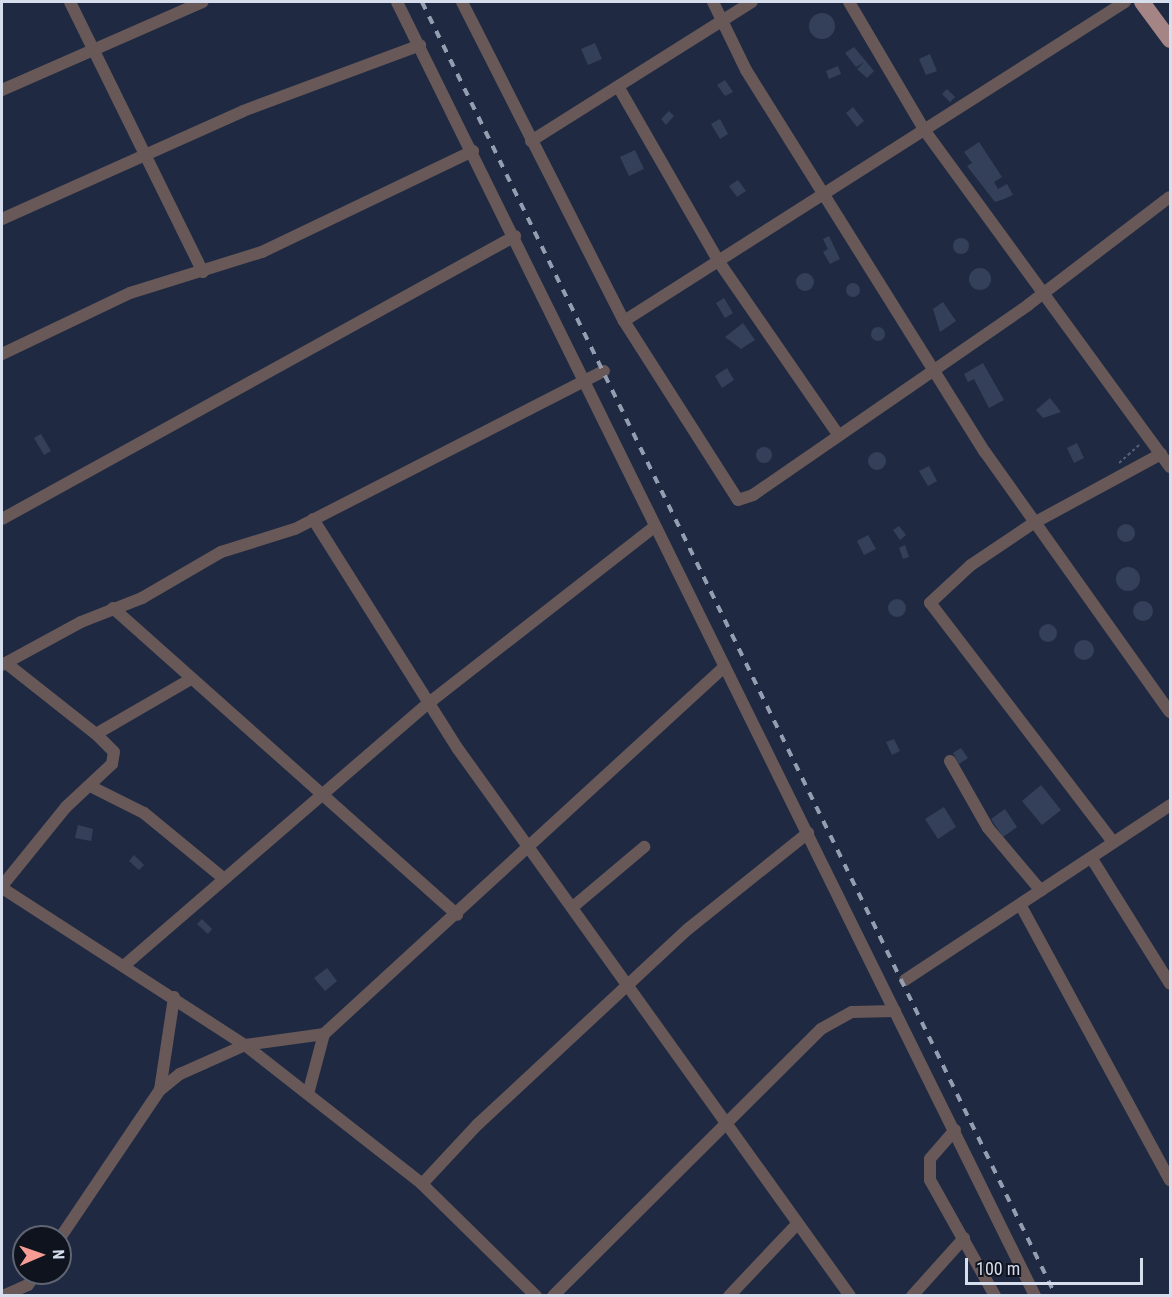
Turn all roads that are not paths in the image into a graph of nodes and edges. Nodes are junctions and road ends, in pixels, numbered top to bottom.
1 (70, 2) edge
2 (202, 2) edge
3 (398, 2) edge
4 (462, 2) edge
5 (713, 2) edge
6 (752, 2) edge
7 (849, 2) edge
8 (1125, 2) edge
9 (1142, 2) edge
10 (722, 22) junction
11 (1170, 40) edge
12 (420, 45) junction
13 (95, 52) junction
14 (619, 88) junction
15 (2, 90) edge
16 (925, 131) junction
17 (531, 141) junction
18 (473, 151) junction
19 (144, 154) junction
20 (828, 195) junction
21 (1170, 197) edge
22 (2, 219) edge
23 (515, 236) junction
24 (719, 262) junction
25 (202, 272) junction
26 (1041, 295) junction
27 (624, 321) junction
28 (2, 354) edge
29 (931, 369) junction
30 (604, 371) dead end
31 (586, 381) junction
32 (837, 433) junction
33 (1161, 454) junction
34 (1170, 467) edge
35 (2, 519) edge
36 (313, 519) junction
37 (1032, 524) junction
38 (654, 527) junction
39 (113, 608) junction
40 (4, 664) edge
41 (723, 668) junction
42 (191, 679) junction
43 (430, 702) junction
44 (1170, 712) edge
45 (96, 734) junction
46 (950, 761) dead end
47 (90, 786) junction
48 (320, 794) junction
49 (1170, 805) edge
50 (808, 833) junction
51 (1113, 842) junction
52 (531, 847) junction
53 (644, 847) dead end
54 (1092, 859) junction
55 (222, 877) junction
56 (2, 887) edge
57 (1041, 891) junction
58 (574, 906) junction
59 (1021, 906) junction
60 (457, 915) junction
61 (126, 964) junction
62 (904, 980) dead end
63 (1170, 984) edge
64 (631, 985) junction
65 (174, 997) junction
66 (895, 1011) junction
67 (324, 1034) junction
68 (245, 1045) junction
69 (160, 1090) junction
70 (308, 1094) junction
71 (727, 1119) junction
72 (955, 1130) junction
73 (1170, 1180) edge
74 (422, 1184) junction
75 (797, 1224) junction
76 (69, 1225) edge
77 (964, 1238) junction
78 (28, 1290) edge
79 (3, 1296) edge
80 (536, 1296) edge
81 (553, 1296) edge
82 (729, 1296) edge
83 (850, 1296) edge
84 (912, 1296) edge
85 (995, 1296) edge
86 (1035, 1296) edge

1 - 13 street
2 - 13 street
3 - 12 street
4 - 17 street
5 - 10 street
6 - 10 street
7 - 16 street
8 - 16 street
9 - 11 main road
10 - 14 street
10 - 20 street
12 - 18 street
12 - 19 street
13 - 15 street
13 - 19 street
14 - 17 street
14 - 24 street
16 - 20 street
16 - 26 street
17 - 27 street
18 - 23 street
18 - 25 street
19 - 22 street
19 - 25 street
20 - 24 street
20 - 29 street
21 - 26 street
23 - 31 street
23 - 35 street
24 - 27 street
24 - 32 street
25 - 28 street
26 - 29 street
26 - 33 street
27 - 32 street
29 - 32 street
29 - 37 street
30 - 31 street
31 - 36 street
31 - 38 street
33 - 34 street
33 - 37 street
36 - 39 street
36 - 43 street
37 - 44 street
37 - 51 street
38 - 41 street
38 - 43 street
39 - 40 street
39 - 42 street
40 - 45 street
41 - 50 street
41 - 52 street
42 - 45 street
42 - 48 street
43 - 48 street
43 - 52 street
45 - 47 street
46 - 57 street
47 - 55 street
47 - 56 street
48 - 55 street
48 - 60 street
49 - 51 street
50 - 64 street
50 - 66 street
51 - 54 street
52 - 58 street
52 - 60 street
53 - 58 street
54 - 57 street
54 - 63 street
55 - 61 street
56 - 61 street
57 - 59 street
58 - 64 street
59 - 62 street
59 - 73 street
60 - 67 street
61 - 65 street
64 - 71 street
64 - 74 street
65 - 68 street
65 - 69 street
66 - 71 street
66 - 72 street
67 - 68 street
67 - 70 street
68 - 69 street
68 - 70 street
69 - 76 street
70 - 74 street
71 - 75 street
71 - 81 street
72 - 77 street
72 - 86 street
74 - 80 street
75 - 82 street
75 - 83 street
77 - 84 street
77 - 85 street
78 - 79 street

